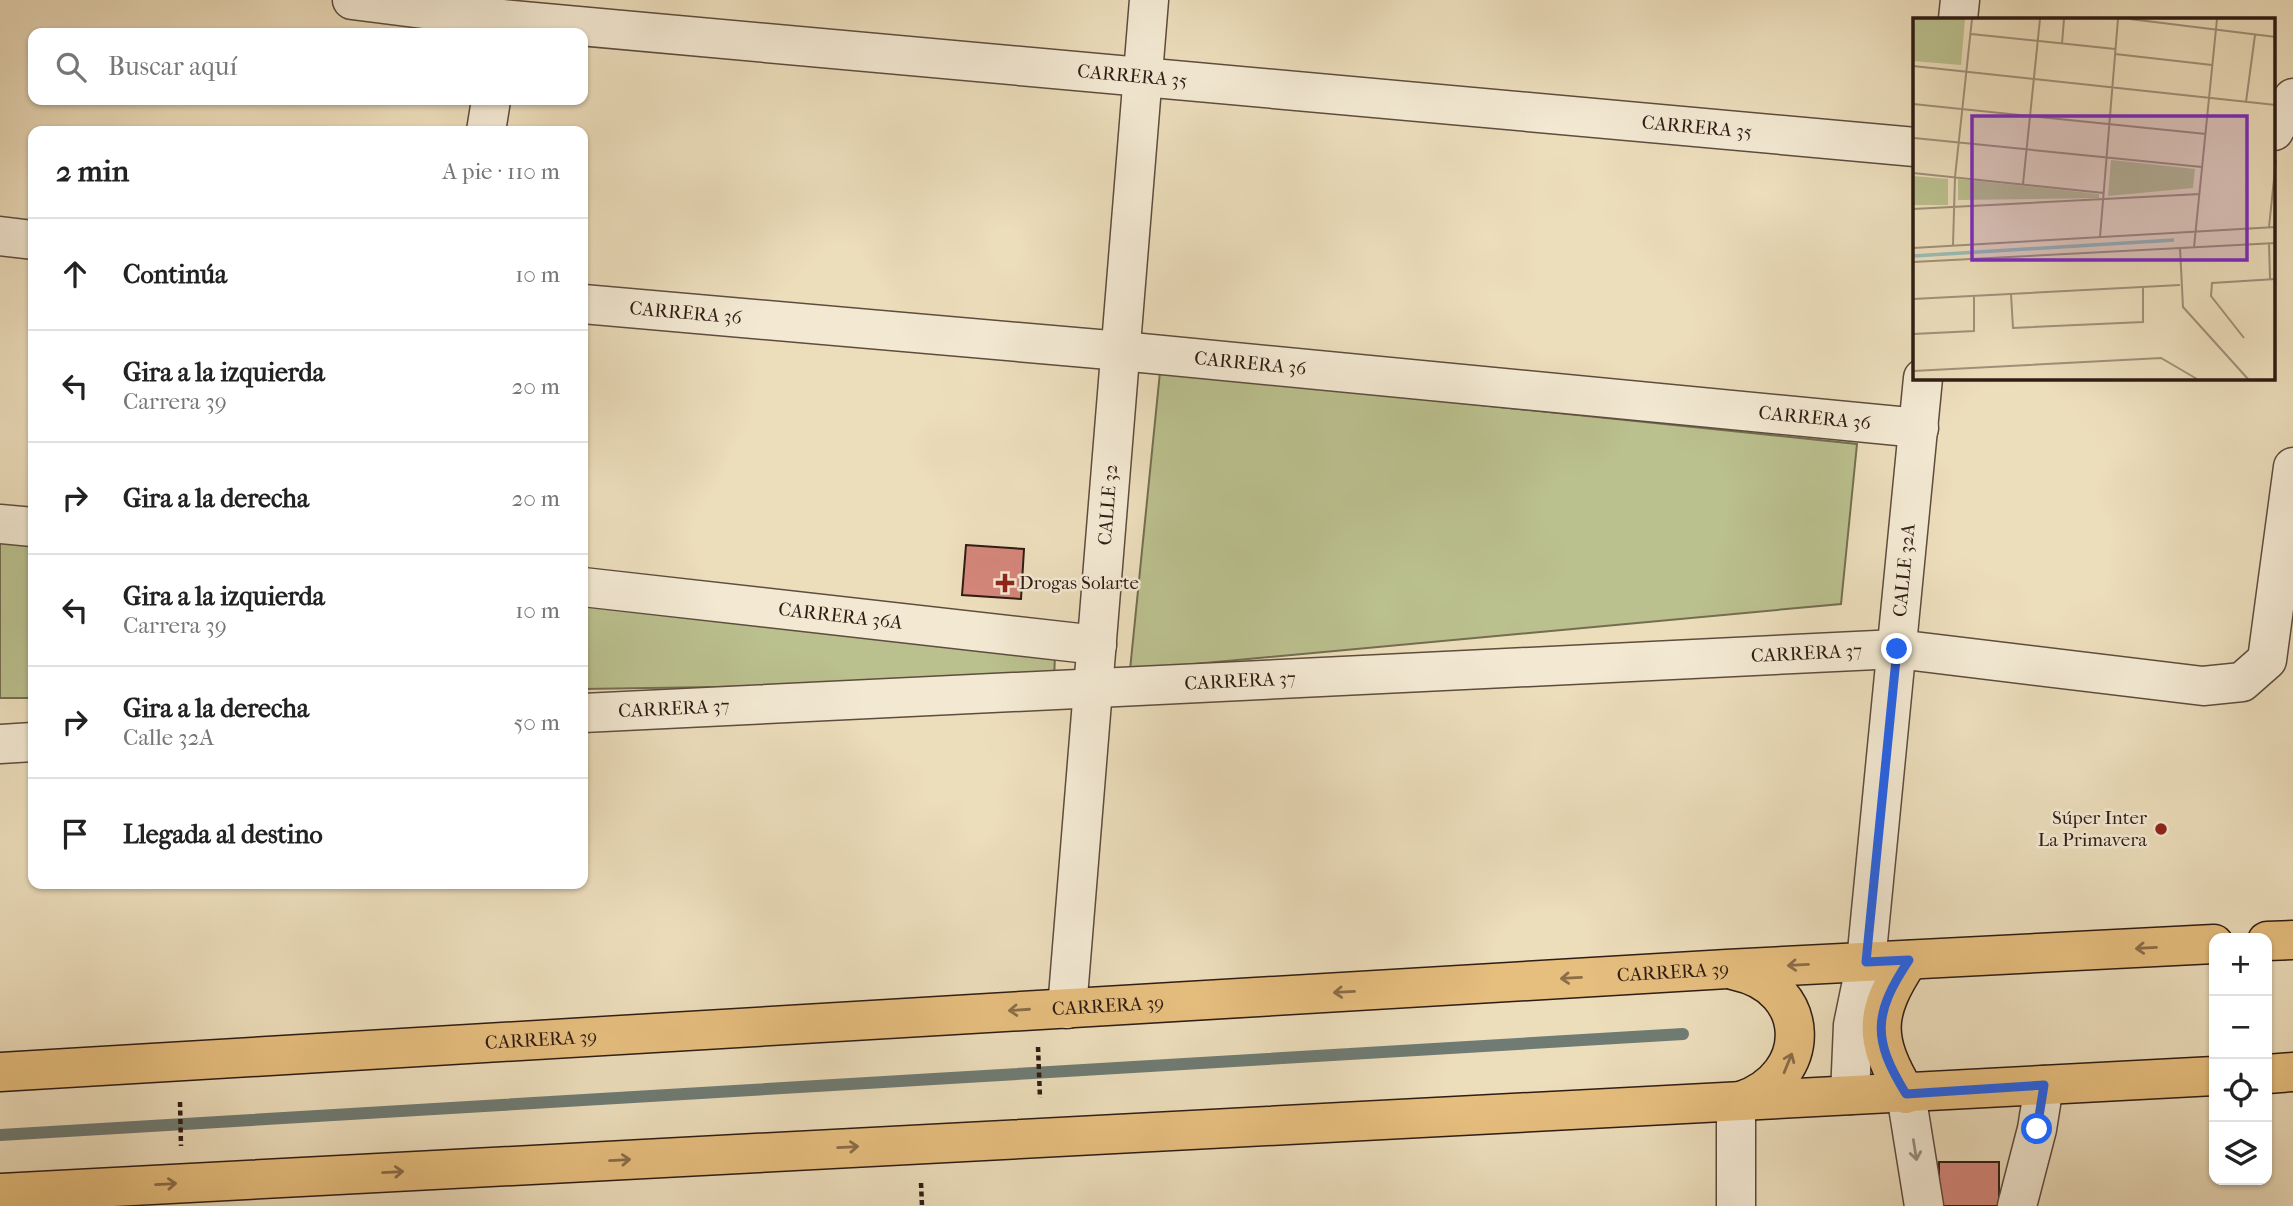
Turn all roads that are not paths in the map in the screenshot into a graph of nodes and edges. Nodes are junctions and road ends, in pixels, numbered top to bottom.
1 (352, 0) edge
2 (1149, 0) edge
3 (1960, 0) edge
4 (502, 17) edge
5 (1958, 18) edge
6 (1143, 79) junction
7 (2293, 98) edge
8 (490, 105) edge
9 (487, 126) edge
10 (2276, 128) edge
11 (1913, 147) edge
12 (0, 236) edge
13 (28, 239) edge
14 (588, 304) edge
15 (1121, 351) junction
16 (1923, 380) edge
17 (1919, 428) junction
18 (2293, 467) edge
19 (0, 524) edge
20 (28, 527) edge
21 (588, 588) edge
22 (1097, 645) junction
23 (1897, 649) junction
24 (1093, 686) junction
25 (588, 713) edge
26 (28, 742) edge
27 (0, 744) edge
28 (2293, 940) edge
29 (2272, 941) edge
30 (2209, 944) edge
31 (1909, 960) junction
32 (1866, 962) junction
33 (1727, 969) junction
34 (1067, 1009) junction
35 (0, 1072) edge
36 (2293, 1072) edge
37 (2272, 1074) edge
38 (2209, 1076) edge
39 (2044, 1085) junction
40 (1906, 1094) junction
41 (1850, 1095) junction
42 (1736, 1103) junction
43 (0, 1193) edge
44 (1736, 1206) edge
45 (1924, 1206) edge
46 (2017, 1206) edge

1 - 4 street, CARRERA 35
2 - 6 street, CALLE 32
3 - 5 street
4 - 6 street, CARRERA 35
6 - 11 street, CARRERA 35
6 - 15 street, CALLE 32
7 - 10 street
8 - 9 street
12 - 13 street
14 - 15 street, CARRERA 36
15 - 17 street, CARRERA 36
15 - 22 street, CALLE 32
16 - 17 street, CALLE 32A
17 - 23 street, CALLE 32A
18 - 23 street, CARRERA 37
19 - 20 street
21 - 22 street, CARRERA 36A
22 - 24 street, CALLE 32
23 - 24 street, CARRERA 37
23 - 32 street, CALLE 32A
24 - 25 street, CARRERA 37
24 - 34 street, CALLE 32
26 - 27 street
28 - 29 main road
30 -> 31 main road, CARRERA 39
31 - 32 main road, CARRERA 39
31 - 40 main road
32 -> 33 main road, CARRERA 39
32 - 41 street, CALLE 32A
33 -> 34 main road, CARRERA 39
42 -> 33 main road
34 -> 35 main road, CARRERA 39
36 - 37 main road
38 - 39 main road
39 - 40 main road
39 - 46 street
40 - 41 main road
40 -> 45 street
41 - 42 main road
43 -> 42 main road
42 - 44 street

